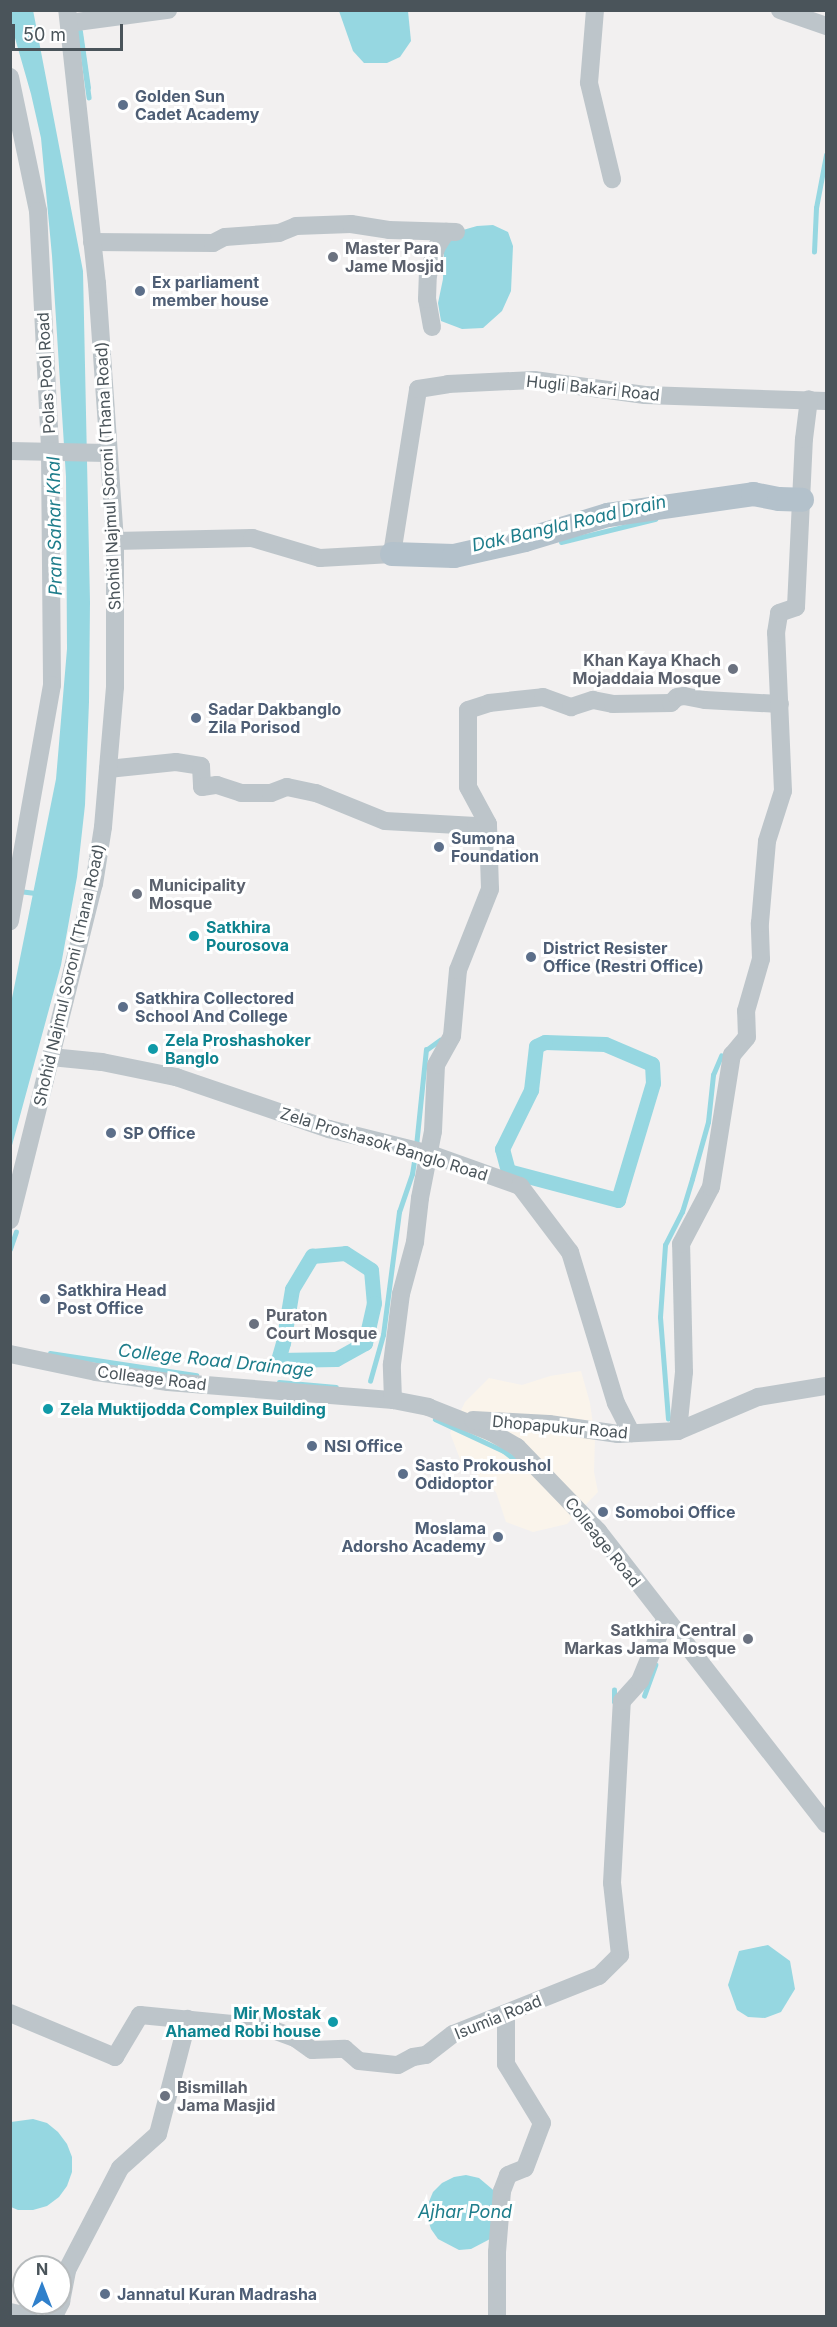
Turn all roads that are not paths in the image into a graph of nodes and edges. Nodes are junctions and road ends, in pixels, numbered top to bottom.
1 (168, 10) edge
2 (595, 10) edge
3 (780, 10) edge
4 (68, 17) edge
5 (826, 26) edge
6 (10, 77) edge
7 (612, 179) dead end
8 (92, 242) junction
9 (432, 327) dead end
10 (818, 400) edge
11 (10, 451) edge
12 (50, 452) junction
13 (107, 453) junction
14 (802, 500) junction
15 (115, 541) junction
16 (392, 554) junction
17 (780, 704) junction
18 (108, 769) junction
19 (488, 824) junction
20 (14, 887) edge
21 (10, 921) edge
22 (51, 1057) junction
23 (430, 1154) junction
24 (10, 1220) edge
25 (10, 1354) edge
26 (826, 1386) edge
27 (393, 1400) junction
28 (466, 1420) junction
29 (678, 1431) junction
30 (631, 1433) junction
31 (665, 1620) junction
32 (826, 1824) edge
33 (10, 2013) edge
34 (506, 2014) junction
35 (188, 2019) junction
36 (10, 2312) edge
37 (29, 2316) edge
38 (54, 2316) edge
39 (497, 2316) edge

1 - 4 street
2 - 7 street
3 - 5 street
4 - 8 street, Shohid Najmul Soroni (Thana Road)
6 - 12 street, Polas Pool Road
8 - 9 street
8 - 13 street, Shohid Najmul Soroni (Thana Road)
10 - 14 street
10 - 16 street, Hugli Bakari Road
11 - 12 street
12 - 13 street
12 - 20 street, Polas Pool Road
13 - 15 street, Shohid Najmul Soroni (Thana Road)
14 - 16 main road
14 - 17 street
15 - 16 street
15 - 18 street, Shohid Najmul Soroni (Thana Road)
17 - 19 street
17 - 29 street
18 - 19 street
18 - 22 street, Shohid Najmul Soroni (Thana Road)
19 - 23 street
20 - 21 street, Polas Pool Road
22 - 23 street, Zela Proshasok Banglo Road
22 - 24 street, Shohid Najmul Soroni (Thana Road)
23 - 27 street
23 - 30 street, Zela Proshasok Banglo Road
25 - 27 street, Colleage Road
26 - 29 street, Dhopapukur Road
27 - 28 street, Colleage Road
28 - 30 street, Dhopapukur Road
28 - 31 street, Colleage Road
29 - 30 street, Dhopapukur Road
31 - 32 street, Colleage Road
31 - 34 street, Isumia Road
33 - 35 street, Isumia Road
34 - 35 street, Isumia Road
34 - 39 street
35 - 38 street
36 - 37 street

